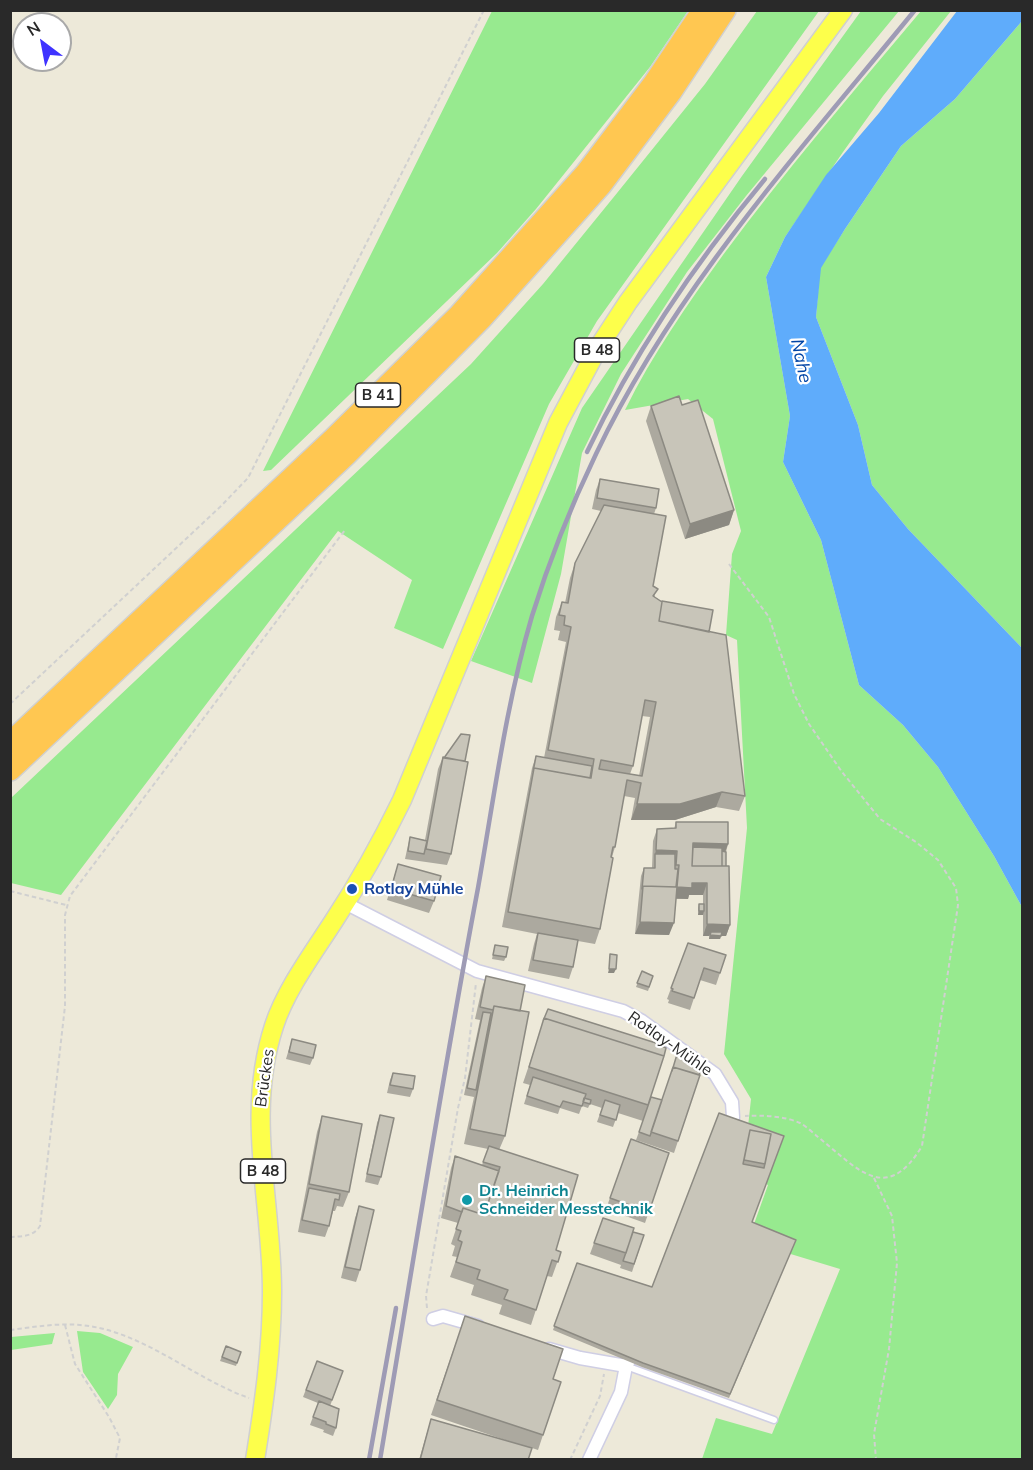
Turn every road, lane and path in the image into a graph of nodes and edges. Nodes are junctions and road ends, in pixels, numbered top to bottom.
1 (484, 10) edge
2 (703, 10) edge
3 (725, 10) edge
4 (843, 10) edge
5 (345, 530) dead end
6 (729, 564) dead end
7 (10, 704) edge
8 (10, 743) edge
9 (10, 770) edge
10 (10, 891) edge
11 (345, 903) junction
12 (66, 905) junction
13 (477, 971) junction
14 (733, 1117) junction
15 (726, 1146) edge
16 (874, 1178) junction
17 (10, 1238) edge
18 (433, 1319) joint
19 (64, 1325) junction
20 (10, 1330) edge
21 (489, 1330) edge
22 (641, 1338) edge
23 (534, 1344) edge
24 (606, 1362) junction
25 (626, 1366) junction
26 (264, 1402) junction
27 (774, 1420) dead end
28 (116, 1459) edge
29 (111, 1460) edge
30 (255, 1460) edge
31 (570, 1460) edge
32 (589, 1460) edge
33 (876, 1460) edge

1 - 7 path
2 - 8 highway, B 41
3 - 9 highway, B 41
4 - 11 main road, Brückes / B 48
5 - 12 path
6 - 16 path
10 - 12 path
11 - 13 street, Rotlay-Mühle
11 - 26 main road, Brückes / B 48
12 - 17 path
13 - 14 street, Rotlay-Mühle
13 - 18 path
14 - 15 street
14 - 16 path
16 - 33 path
18 - 21 street
19 - 20 path
19 - 26 path
19 - 28 path
22 - 25 street
23 - 24 street
24 - 25 street
24 - 31 path
25 - 27 lane
25 - 32 street
26 - 30 main road, Brückes / B 48
28 - 29 path

